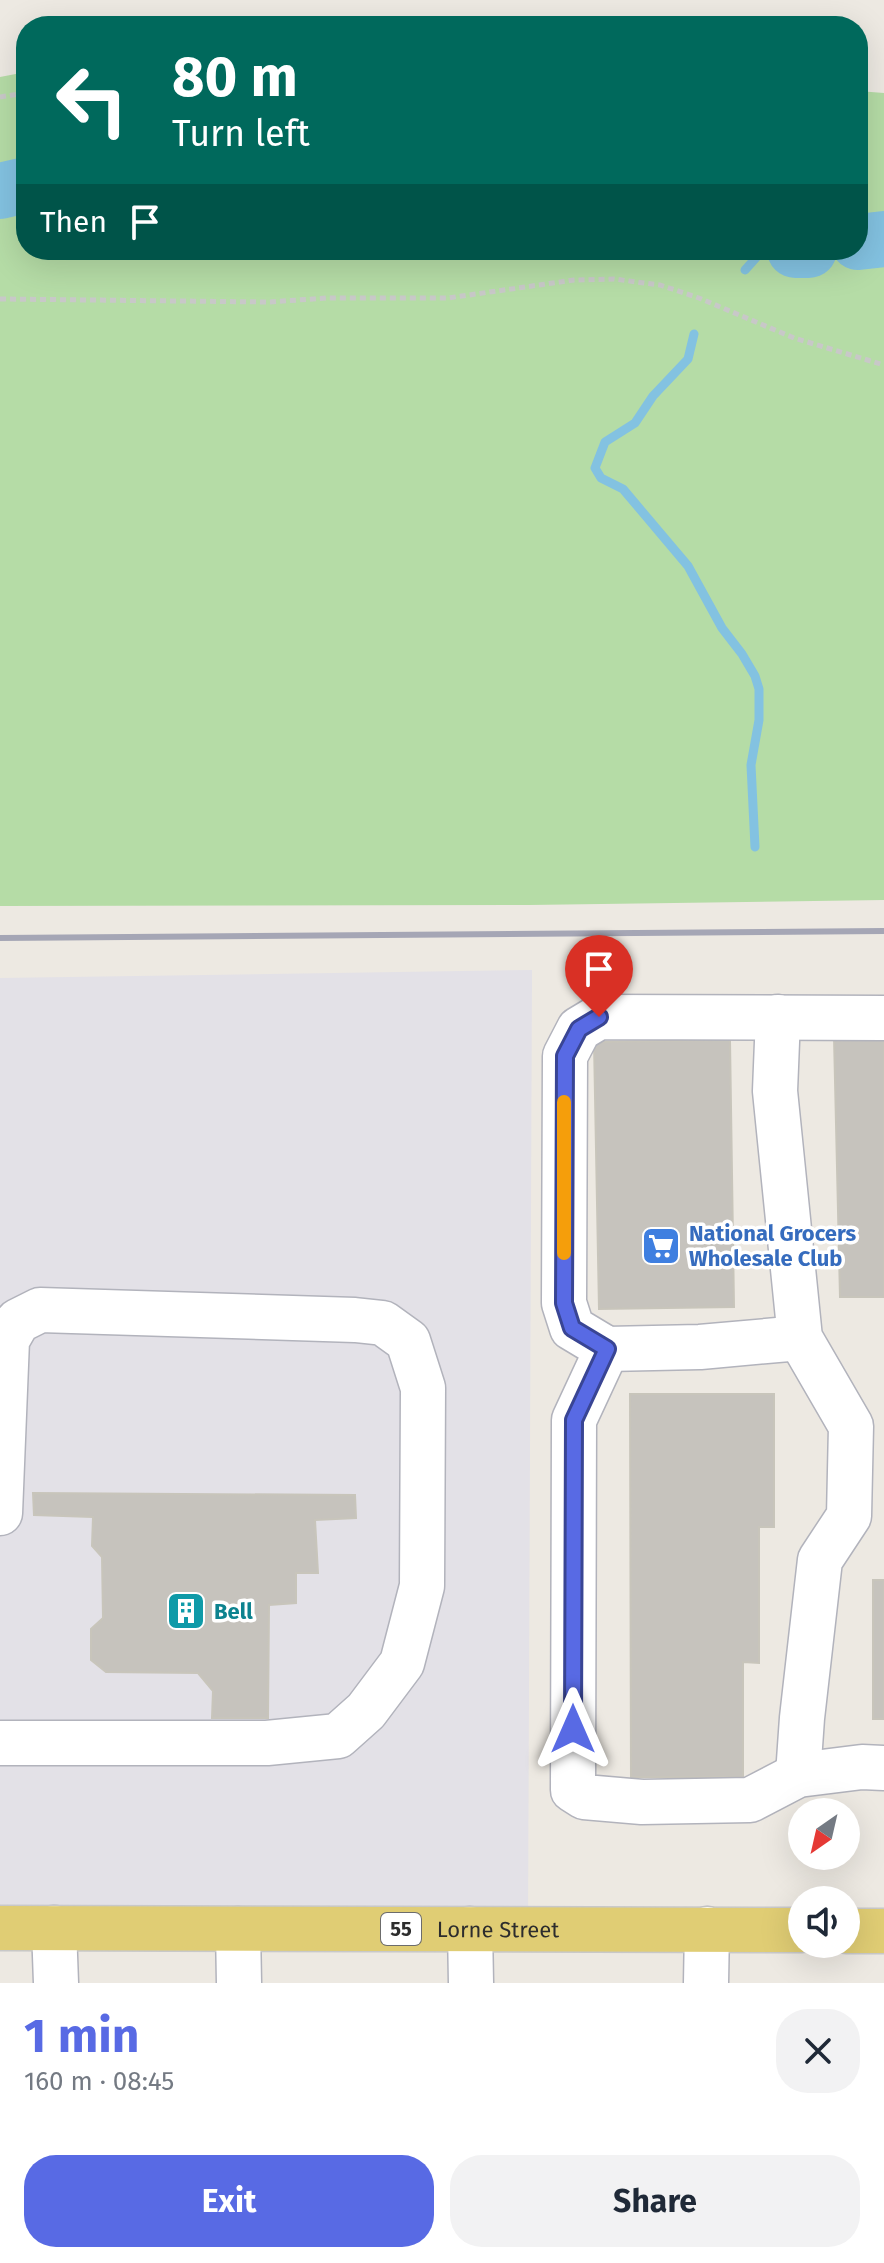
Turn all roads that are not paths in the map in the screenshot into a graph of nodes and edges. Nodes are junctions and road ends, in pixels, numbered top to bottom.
1 (778, 1017) junction
2 (884, 1018) edge
3 (800, 1338) junction
4 (607, 1349) junction
5 (867, 1426) edge
6 (0, 1513) edge
7 (866, 1516) edge
8 (0, 1743) edge
9 (884, 1768) edge
10 (798, 1775) junction
11 (0, 1928) edge
12 (54, 1928) junction
13 (238, 1929) junction
14 (470, 1929) junction
15 (707, 1929) junction
16 (788, 1930) edge
17 (860, 1931) edge
18 (884, 1931) edge
19 (56, 1983) edge
20 (239, 1983) edge
21 (471, 1983) edge
22 (706, 1983) edge

1 - 2 street
1 - 3 street
1 - 4 street
3 - 4 street
3 - 5 street
4 - 10 street
5 - 7 street
6 - 8 street
7 - 10 street
9 - 10 street
11 - 12 main road, Lorne Street / 55
12 - 13 main road, Lorne Street / 55
12 - 19 street
13 - 14 main road, Lorne Street / 55
13 - 20 street
14 - 15 main road, Lorne Street / 55
14 - 21 street
15 - 16 main road, Lorne Street / 55
15 - 22 street
17 - 18 main road

